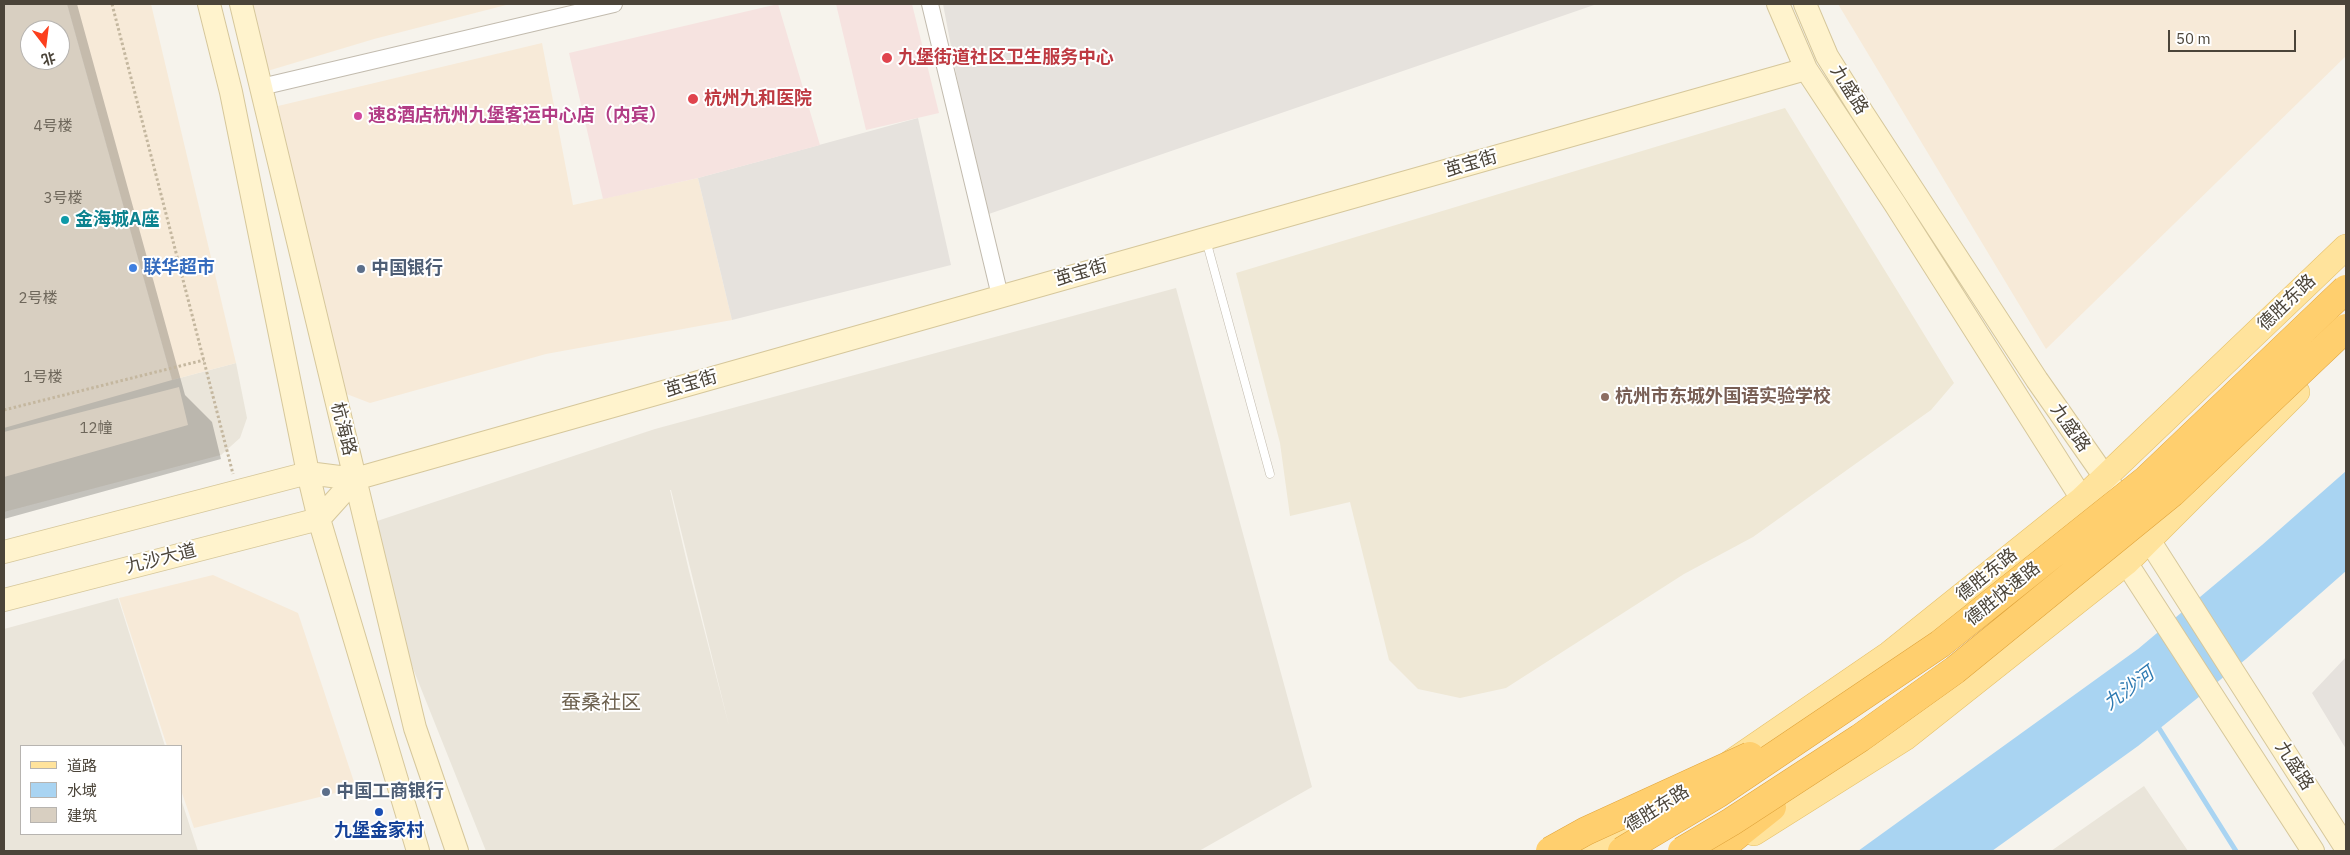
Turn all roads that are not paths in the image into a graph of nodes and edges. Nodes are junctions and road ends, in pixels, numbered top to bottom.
1 (208, 4) edge
2 (240, 4) edge
3 (614, 4) edge
4 (930, 4) edge
5 (1778, 4) edge
6 (1805, 4) edge
7 (556, 10) edge
8 (1806, 69) junction
9 (260, 87) junction
10 (1205, 238) junction
11 (2346, 247) edge
12 (2346, 289) edge
13 (1000, 296) junction
14 (2346, 328) edge
15 (2346, 343) edge
16 (308, 474) junction
17 (1270, 474) dead end
18 (2104, 478) junction
19 (355, 479) junction
20 (2081, 500) junction
21 (319, 519) junction
22 (2149, 540) junction
23 (4, 552) edge
24 (2127, 562) junction
25 (4, 600) edge
26 (1824, 722) junction
27 (1860, 738) junction
28 (2346, 848) edge
29 (418, 851) edge
30 (457, 851) edge
31 (1550, 851) edge
32 (1588, 851) edge
33 (1622, 851) edge
34 (1682, 851) edge
35 (1717, 851) edge
36 (1724, 851) edge
37 (2313, 851) edge

1 - 16 street
2 - 9 street, 杭海路
3 - 7 street
4 - 13 street
5 - 8 street, 九盛路
6 - 18 street, 九盛路
7 - 9 street
8 - 10 street, 茧宝街
8 - 20 street, 九盛路
9 - 19 street, 杭海路
10 - 13 street, 茧宝街
10 - 17 lane
11 - 18 main road, 德胜东路
12 - 26 highway, 德胜快速路, bridge
13 - 19 street, 茧宝街
14 - 27 highway, 德胜快速路, bridge
15 - 22 main road
16 - 19 street
16 - 21 street
16 - 23 street
18 - 20 main road, 德胜东路
18 - 22 street, 九盛路
19 - 21 street
19 - 30 street, 杭海路
20 - 24 street, 九盛路
20 - 32 main road, 德胜东路
21 - 25 street, 九沙大道
21 - 29 street
22 - 24 main road
22 - 28 street, 九盛路
24 - 36 main road
24 - 37 street, 九盛路
26 - 31 highway, bridge
26 - 33 highway, 德胜快速路, bridge
27 - 34 highway, 德胜快速路, bridge
27 - 35 highway, bridge

